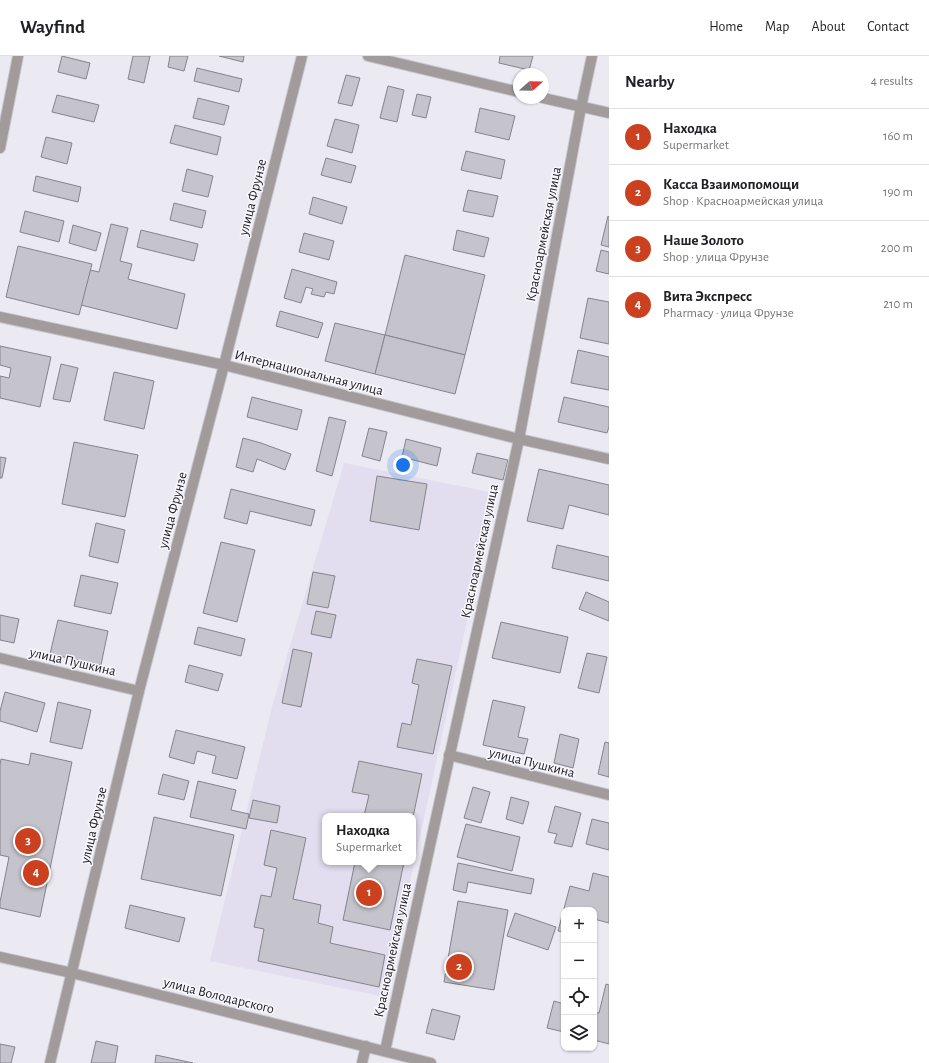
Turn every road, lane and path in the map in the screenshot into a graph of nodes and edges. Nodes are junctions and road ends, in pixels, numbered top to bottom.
1 (18, 56) edge
2 (302, 56) edge
3 (368, 56) edge
4 (592, 56) edge
5 (513, 91) edge
6 (549, 99) edge
7 (581, 107) junction
8 (609, 113) edge
9 (0, 148) edge
10 (0, 318) edge
11 (224, 365) junction
12 (519, 439) junction
13 (609, 459) edge
14 (0, 658) edge
15 (139, 691) junction
16 (449, 756) junction
17 (609, 795) edge
18 (0, 957) edge
19 (72, 973) junction
20 (366, 1046) junction
21 (385, 1051) junction
22 (50, 1063) edge
23 (362, 1063) edge
24 (431, 1063) edge

1 - 9 street
2 - 11 street, улица Фрунзе
3 - 5 street
4 - 7 street, Красноармейская улица
6 - 7 street
7 - 8 street
7 - 12 street, Красноармейская улица
10 - 11 street, Интернациональная улица
11 - 12 street, Интернациональная улица
11 - 15 street, улица Фрунзе
12 - 13 street, Интернациональная улица
12 - 16 street, Красноармейская улица
14 - 15 street, улица Пушкина
15 - 19 street, улица Фрунзе
16 - 17 street, улица Пушкина
16 - 21 street, Красноармейская улица
18 - 19 street, улица Володарского
19 - 20 street, улица Володарского
19 - 22 street, улица Фрунзе
20 - 21 street, улица Володарского
20 - 23 street
21 - 24 street, улица Володарского

